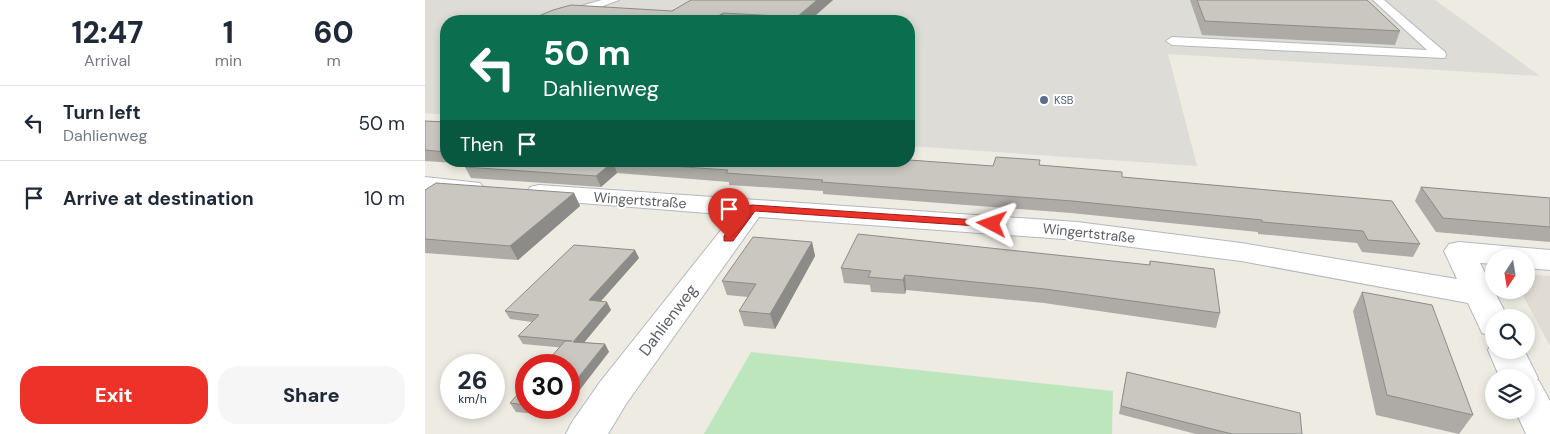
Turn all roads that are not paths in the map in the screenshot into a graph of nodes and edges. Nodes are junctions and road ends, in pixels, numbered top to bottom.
1 (613, 0) edge
2 (1378, 0) edge
3 (567, 15) edge
4 (1172, 40) dead end
5 (425, 185) edge
6 (752, 208) junction
7 (1485, 254) edge
8 (1535, 259) edge
9 (1550, 260) edge
10 (1479, 294) junction
11 (1486, 309) edge
12 (1535, 410) edge
13 (586, 434) edge
14 (1547, 434) edge

1 - 3 lane
2 - 4 lane
5 - 6 street, Wingertstraße
6 - 10 street, Wingertstraße
6 - 13 street, Dahlienweg
7 - 10 street
8 - 9 street
10 - 11 street
12 - 14 street

